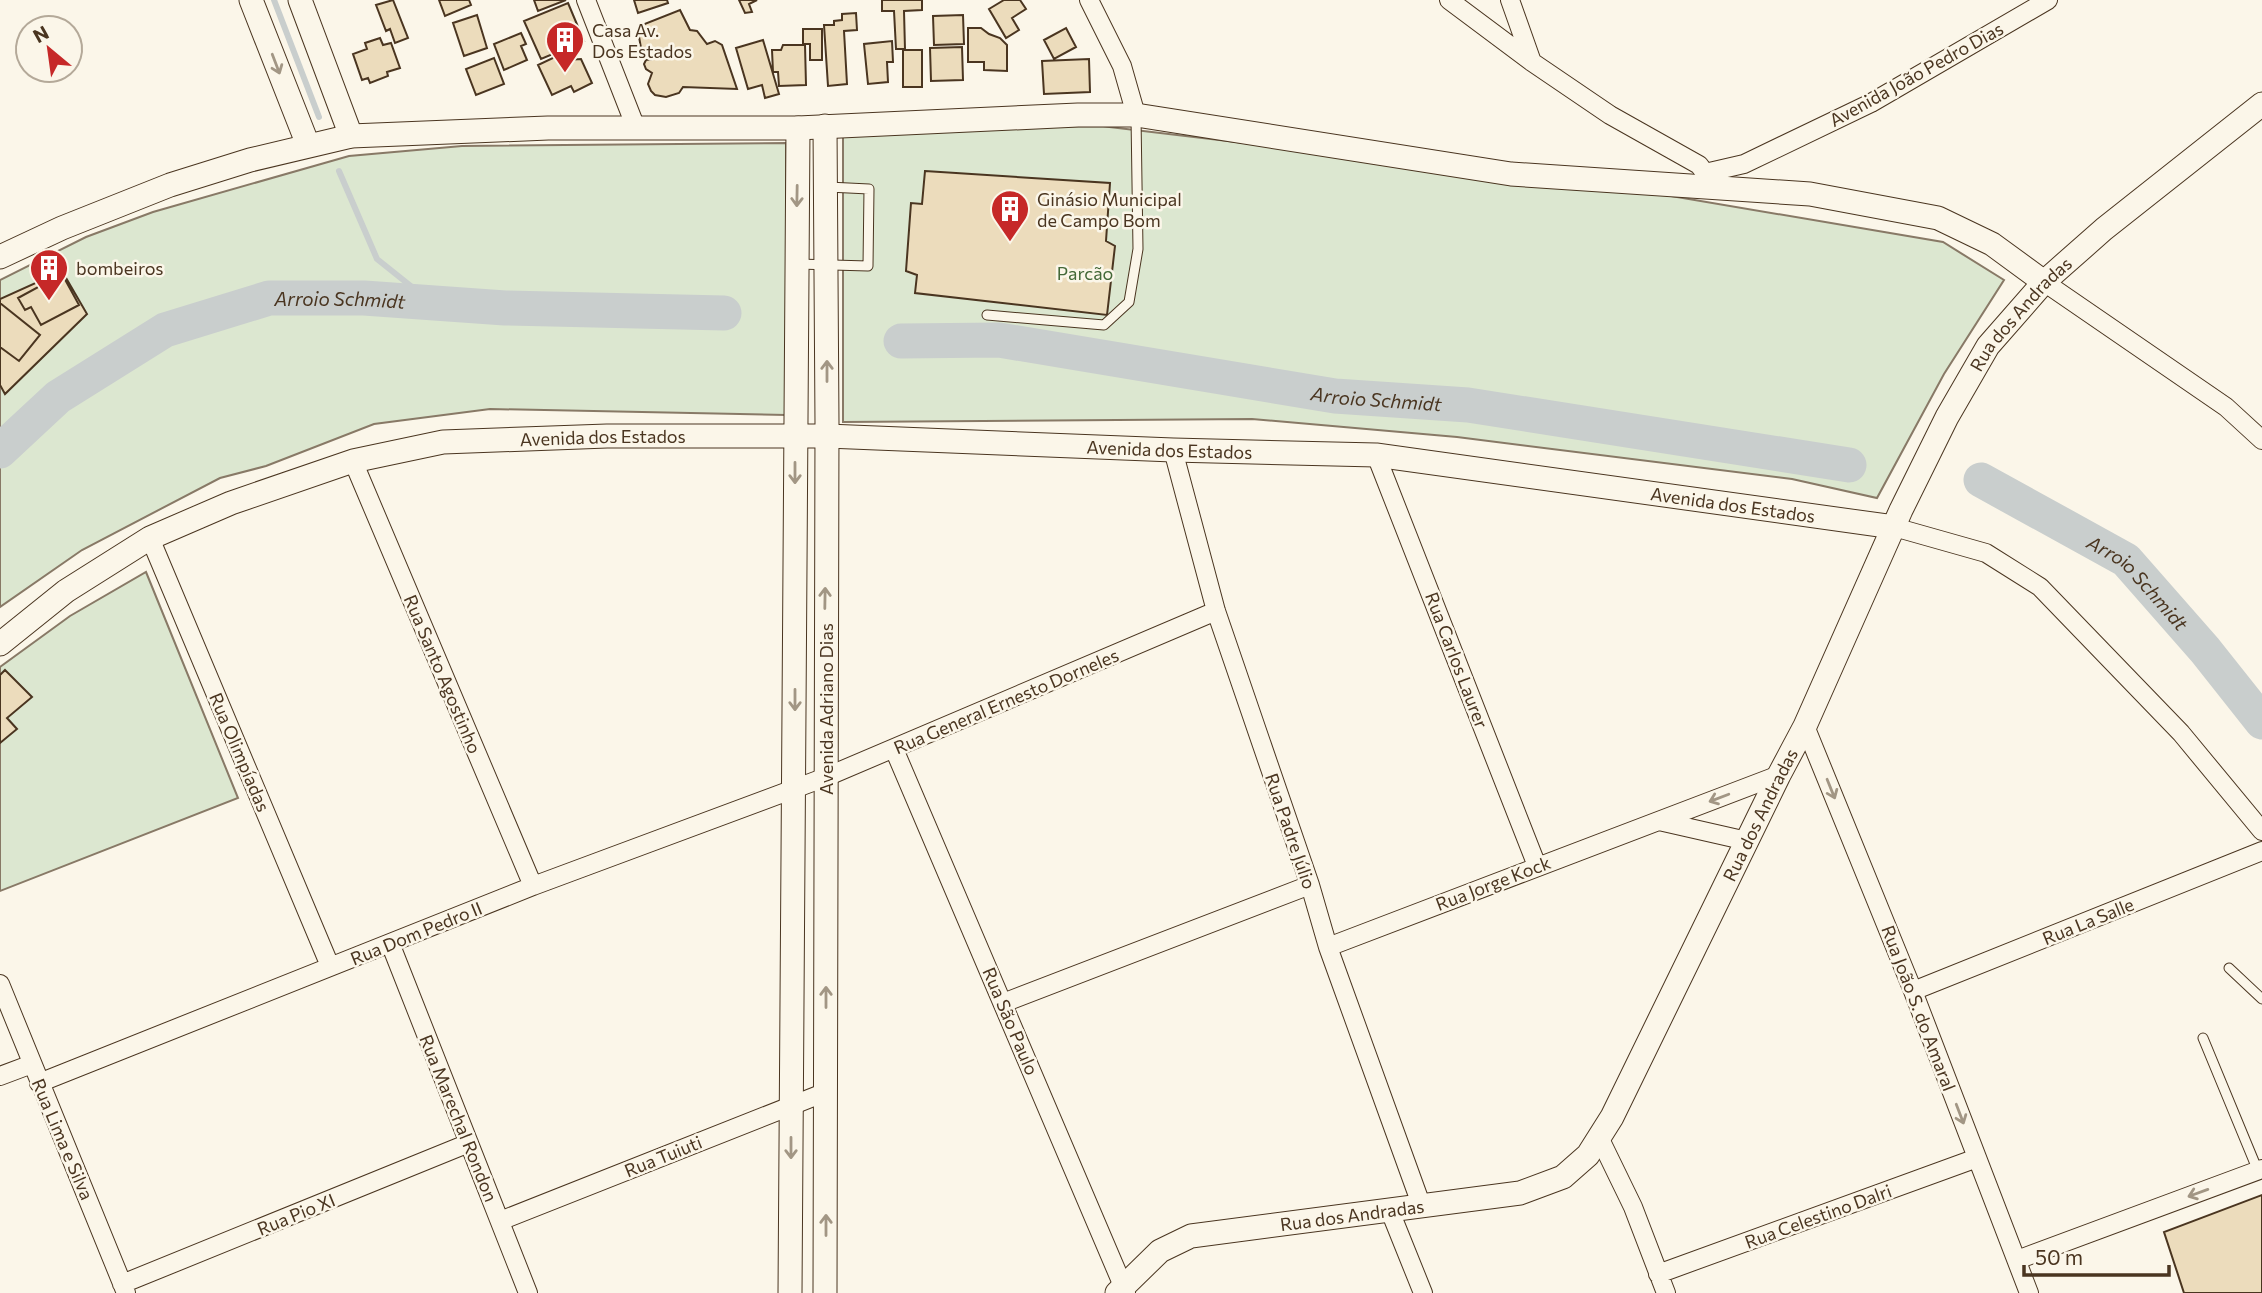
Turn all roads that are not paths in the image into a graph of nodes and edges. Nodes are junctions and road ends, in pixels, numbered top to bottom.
1 (251, 0) edge
2 (300, 0) edge
3 (586, 0) edge
4 (1089, 0) edge
5 (1449, 0) edge
6 (1510, 0) edge
7 (2048, 0) edge
8 (1532, 62) junction
9 (2262, 104) edge
10 (1136, 115) junction
11 (825, 126) junction
12 (636, 128) junction
13 (798, 128) junction
14 (351, 136) junction
15 (308, 145) junction
16 (1705, 180) junction
17 (826, 187) junction
18 (0, 257) edge
19 (796, 264) junction
20 (826, 266) junction
21 (2043, 282) junction
22 (987, 315) dead end
23 (794, 436) junction
24 (827, 436) junction
25 (2262, 440) edge
26 (1173, 450) junction
27 (1376, 455) junction
28 (353, 461) junction
29 (1894, 527) junction
30 (150, 538) junction
31 (1216, 611) junction
32 (0, 645) edge
33 (1805, 726) junction
34 (894, 749) junction
35 (1779, 775) junction
36 (826, 777) junction
37 (795, 789) junction
38 (1659, 821) junction
39 (2262, 831) edge
40 (1747, 841) junction
41 (2262, 851) edge
42 (1538, 866) junction
43 (1310, 885) junction
44 (533, 886) junction
45 (390, 943) junction
46 (1328, 947) junction
47 (330, 967) junction
48 (2230, 968) dead end
49 (0, 984) edge
50 (1913, 991) junction
51 (2262, 999) edge
52 (1003, 1003) junction
53 (2203, 1038) dead end
54 (32, 1064) junction
55 (0, 1076) edge
56 (39, 1083) junction
57 (826, 1092) junction
58 (791, 1104) junction
59 (1599, 1137) junction
60 (469, 1143) junction
61 (1977, 1158) junction
62 (2260, 1170) edge
63 (1422, 1207) junction
64 (1390, 1211) junction
65 (500, 1221) junction
66 (2017, 1261) junction
67 (1658, 1274) junction
68 (124, 1289) edge
69 (1122, 1291) edge
70 (528, 1293) edge
71 (790, 1293) edge
72 (825, 1293) edge
73 (1423, 1293) edge
74 (1666, 1293) edge
75 (2029, 1293) edge

1 -> 15 street
2 - 14 street
3 - 12 street
4 - 10 street
5 - 8 street
6 - 8 street
7 - 16 street, Avenida João Pedro Dias
8 - 16 street
9 - 21 street, Rua dos Andradas
10 - 11 street
10 - 16 street
10 - 22 lane
11 - 13 street
11 - 17 street, Avenida Adriano Dias
12 - 13 street
12 - 14 street
13 -> 19 street, Avenida Adriano Dias
14 - 15 street
15 - 18 street
16 - 21 street
17 - 20 street, Avenida Adriano Dias
17 - 20 lane
19 - 20 lane
19 - 23 street, Avenida Adriano Dias
24 -> 20 street, Avenida Adriano Dias
21 - 25 street
21 - 29 street, Rua dos Andradas
23 - 24 street, Avenida dos Estados
23 - 28 street, Avenida dos Estados
23 -> 37 street, Avenida Adriano Dias
24 - 26 street, Avenida dos Estados
36 -> 24 street, Avenida Adriano Dias
26 - 27 street, Avenida dos Estados
26 - 31 street, Rua Padre Júlio
27 - 29 street, Avenida dos Estados
27 - 42 street, Rua Carlos Laurer
28 - 30 street, Avenida dos Estados
28 - 44 street, Rua Santo Agostinho
29 - 33 street, Rua dos Andradas
29 - 39 street, Avenida dos Estados
30 - 32 street, Avenida dos Estados
30 - 47 street, Rua Olimpíadas
31 - 34 street, Rua General Ernesto Dorneles
31 - 43 street, Rua Padre Júlio
33 - 35 street, Rua dos Andradas
33 -> 50 street, Rua João S. do Amaral
34 - 36 street, Rua General Ernesto Dorneles
34 - 52 street, Rua São Paulo
35 -> 38 street, Rua Jorge Kock
35 - 40 street, Rua dos Andradas
36 - 37 street, Rua General Ernesto Dorneles
57 -> 36 street, Avenida Adriano Dias
37 - 44 street, Rua Dom Pedro II
37 - 58 street, Avenida Adriano Dias
38 - 40 street
38 - 42 street, Rua Jorge Kock
40 - 59 street, Rua dos Andradas
41 - 50 street, Rua La Salle
42 - 46 street, Rua Jorge Kock
43 - 46 street, Rua Padre Júlio
43 - 52 street
44 - 45 street, Rua Dom Pedro II
45 - 47 street, Rua Dom Pedro II
45 - 60 street, Rua Marechal Rondon
46 - 63 street, Rua Padre Júlio
47 - 56 street, Rua Dom Pedro II
48 - 51 lane
49 - 54 street, Rua Lima e Silva
50 -> 61 street, Rua João S. do Amaral
52 - 69 street, Rua São Paulo
53 - 62 lane
54 - 55 street
54 - 56 street, Rua Lima e Silva
56 - 68 street, Rua Lima e Silva
57 - 58 street, Rua Tuiuti
72 -> 57 street, Avenida Adriano Dias
58 - 65 street, Rua Tuiuti
58 -> 71 street, Avenida Adriano Dias
59 - 63 street, Rua dos Andradas
59 - 67 street
60 - 65 street, Rua Marechal Rondon
60 - 68 street, Rua Pio XI
61 - 66 street, Rua João S. do Amaral
61 - 67 street, Rua Celestino Dalri
62 -> 66 street
63 - 64 street, Rua dos Andradas
64 - 69 street, Rua dos Andradas
64 - 73 street
65 - 70 street, Rua Marechal Rondon
66 - 75 street, Rua João S. do Amaral
67 - 74 street

